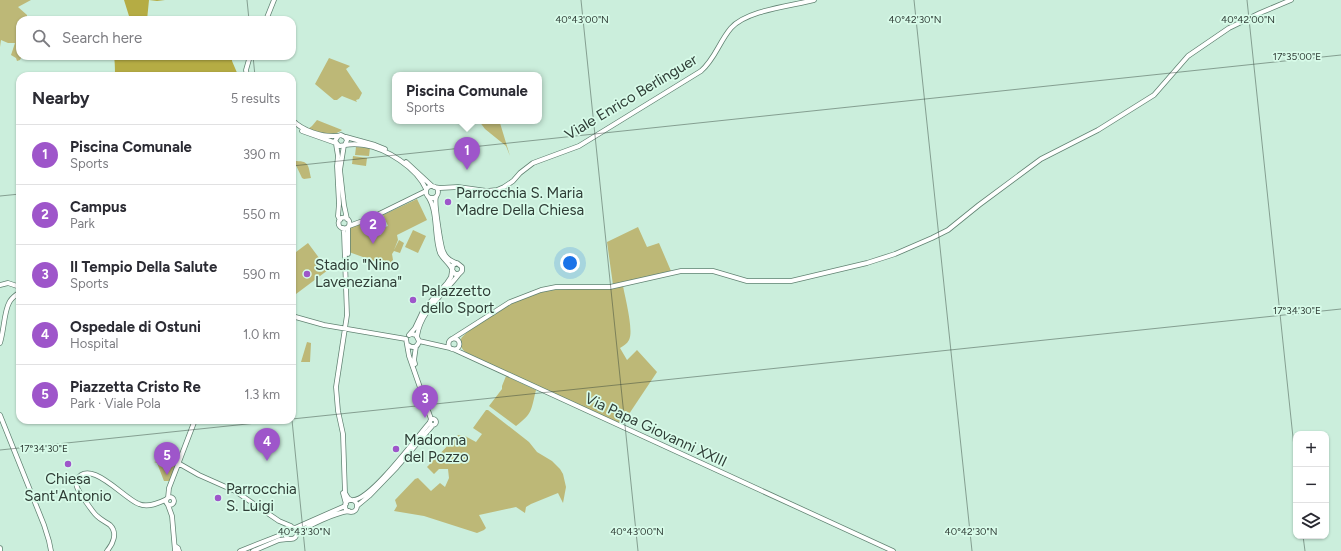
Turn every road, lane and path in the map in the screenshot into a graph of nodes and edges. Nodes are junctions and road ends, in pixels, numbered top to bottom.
1 (274, 0) edge
2 (814, 0) edge
3 (1291, 0) edge
4 (268, 16) edge
5 (249, 60) edge
6 (247, 72) edge
7 (296, 123) edge
8 (296, 126) edge
9 (338, 136) junction
10 (346, 137) junction
11 (336, 143) junction
12 (344, 145) junction
13 (433, 186) junction
14 (447, 188) junction
15 (427, 193) junction
16 (436, 196) junction
17 (347, 219) junction
18 (340, 220) junction
19 (358, 222) junction
20 (348, 227) junction
21 (343, 228) junction
22 (456, 263) junction
23 (452, 270) junction
24 (346, 272) junction
25 (459, 274) junction
26 (0, 285) edge
27 (16, 287) edge
28 (16, 294) edge
29 (296, 317) edge
30 (346, 329) junction
31 (465, 331) junction
32 (417, 336) junction
33 (408, 337) junction
34 (451, 339) junction
35 (419, 341) junction
36 (0, 343) edge
37 (459, 343) junction
38 (435, 344) junction
39 (408, 345) junction
40 (416, 346) junction
41 (452, 349) junction
42 (468, 356) junction
43 (0, 414) edge
44 (432, 421) junction
45 (193, 424) edge
46 (178, 463) junction
47 (344, 463) junction
48 (169, 498) junction
49 (352, 500) junction
50 (156, 504) junction
51 (174, 504) junction
52 (168, 505) junction
53 (346, 505) junction
54 (357, 506) junction
55 (349, 511) junction
56 (172, 516) junction
57 (279, 520) junction
58 (293, 527) junction
59 (285, 531) junction
60 (297, 534) junction
61 (288, 539) junction
62 (175, 549) edge
63 (51, 551) edge
64 (106, 551) edge
65 (179, 551) edge
66 (240, 551) edge
67 (253, 551) edge
68 (893, 551) edge

1 - 4 main road
2 - 14 main road, Viale Enrico Berlinguer
3 - 31 main road, Via Papa Giovanni XXIII
5 - 6 main road
7 - 9 main road
8 - 11 main road
9 - 10 main road
9 - 11 main road
10 - 12 main road
10 - 13 main road
11 - 12 main road
11 - 18 main road
12 - 15 main road
12 - 17 main road
13 - 14 main road, Viale Enrico Berlinguer
13 - 15 main road
13 - 16 main road
14 - 16 main road
15 - 16 main road
15 - 19 main road
15 - 23 main road
16 - 22 main road
17 - 18 main road
17 - 19 main road
17 - 20 main road
18 - 21 main road
19 - 20 main road
20 - 21 main road
20 - 24 main road
21 - 24 main road
22 - 23 main road
22 - 25 main road
23 - 25 main road
23 - 33 main road
24 - 30 main road
25 - 32 main road
26 - 27 main road
28 - 36 main road
29 - 30 main road
30 - 33 main road
30 - 47 main road
31 - 34 main road, Via Papa Giovanni XXIII
31 - 37 main road
32 - 33 main road
32 - 35 main road
33 - 39 main road
34 - 37 main road
34 - 38 main road, Via Papa Giovanni XXIII
34 - 41 main road
35 - 38 main road, Via Papa Giovanni XXIII
35 - 40 main road
37 - 41 main road
37 - 42 main road, Via Papa Giovanni XXIII
38 - 41 main road, Via Papa Giovanni XXIII
39 - 40 main road
39 - 44 main road
40 - 44 main road
41 - 42 main road, Via Papa Giovanni XXIII
42 - 68 main road, Via Papa Giovanni XXIII
43 - 63 main road
44 - 49 main road
44 - 54 main road
45 - 46 main road
46 - 48 main road
46 - 57 main road
47 - 49 main road
47 - 53 main road
48 - 50 main road
48 - 51 main road
48 - 52 main road
49 - 53 main road
49 - 54 main road
50 - 52 main road
50 - 64 main road
51 - 52 main road
51 - 56 main road
52 - 56 main road
53 - 55 main road
53 - 58 main road
54 - 55 main road
55 - 60 main road
56 - 62 main road
57 - 58 main road
57 - 59 main road
58 - 59 main road
58 - 60 main road
59 - 61 main road
59 - 66 main road
60 - 61 main road
61 - 67 main road
62 - 65 main road

